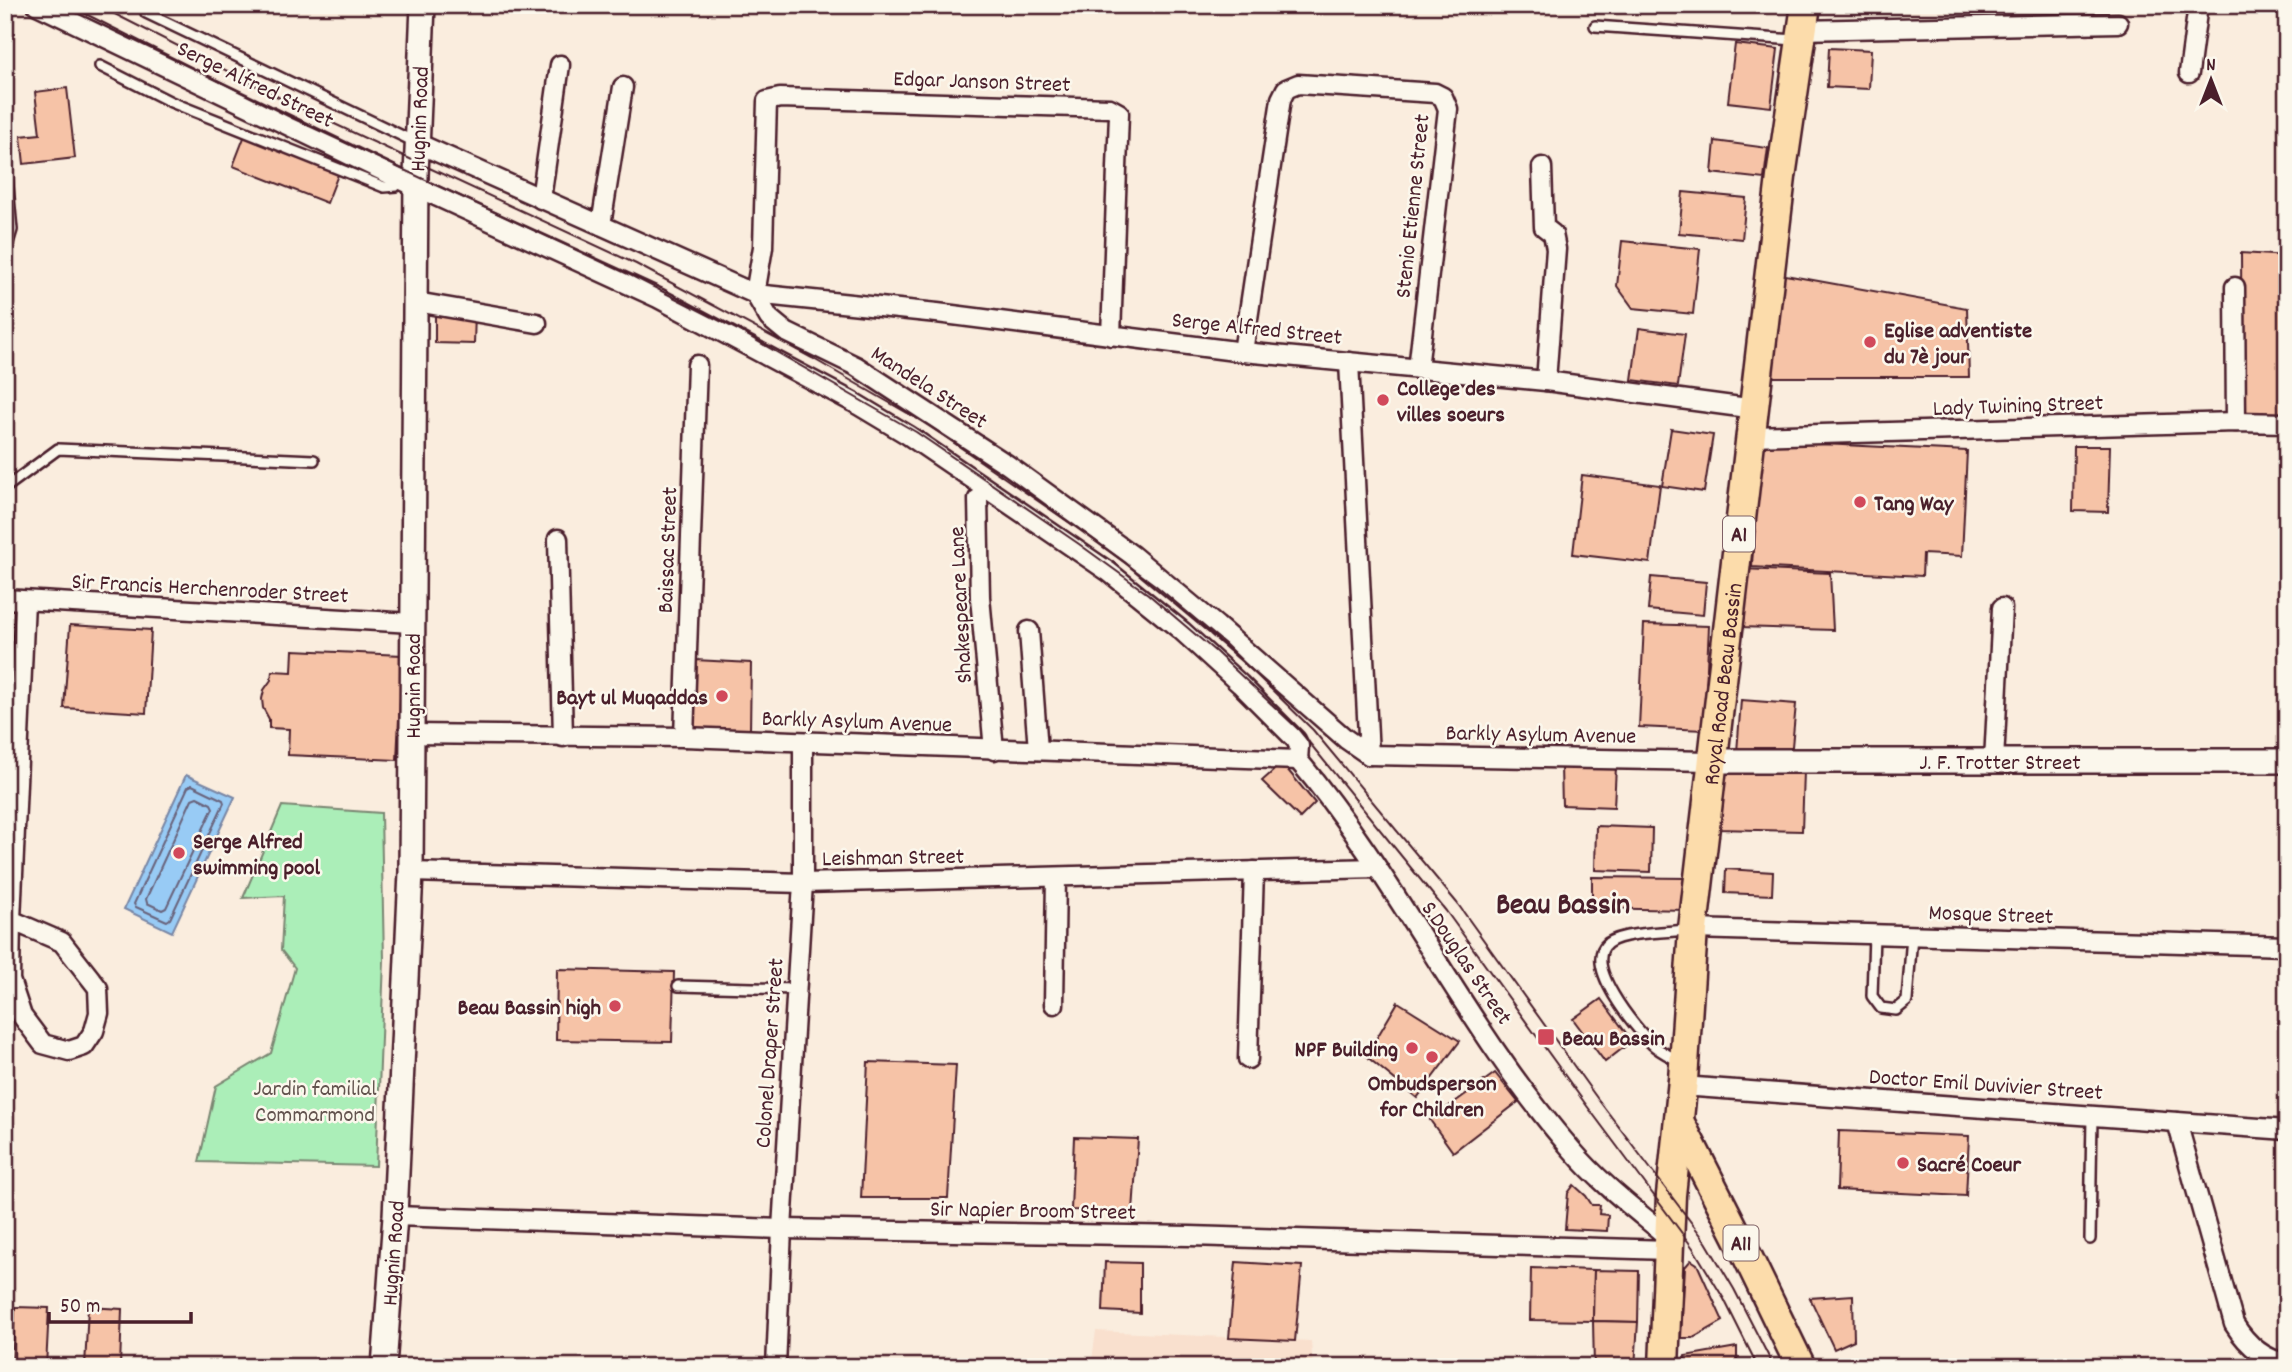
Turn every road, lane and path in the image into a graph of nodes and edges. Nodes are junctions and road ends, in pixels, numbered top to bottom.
1 (37, 5) edge
2 (423, 5) edge
3 (2198, 5) edge
4 (146, 13) dead end
5 (2118, 23) dead end
6 (1802, 25) edge
7 (1595, 26) dead end
8 (560, 65) dead end
9 (100, 66) dead end
10 (2189, 73) dead end
11 (623, 87) dead end
12 (416, 143) junction
13 (1542, 167) dead end
14 (7, 176) edge
15 (409, 183) junction
16 (541, 199) junction
17 (601, 225) junction
18 (5, 253) edge
19 (2235, 287) dead end
20 (755, 294) junction
21 (416, 302) junction
22 (537, 323) dead end
23 (1111, 335) junction
24 (1243, 352) junction
25 (1349, 362) junction
26 (697, 365) dead end
27 (1418, 369) junction
28 (1546, 381) junction
29 (1752, 422) junction
30 (2236, 422) junction
31 (2287, 423) edge
32 (314, 460) dead end
33 (5, 488) edge
34 (978, 499) dead end
35 (558, 539) dead end
36 (5, 599) edge
37 (25, 601) junction
38 (2002, 608) dead end
39 (412, 623) junction
40 (1029, 631) dead end
41 (413, 734) junction
42 (563, 737) junction
43 (684, 737) junction
44 (803, 742) junction
45 (994, 750) junction
46 (1038, 750) junction
47 (1369, 755) junction
48 (1298, 760) junction
49 (1712, 761) junction
50 (1994, 761) junction
51 (2287, 761) edge
52 (10, 837) edge
53 (1377, 868) junction
54 (1254, 871) junction
55 (411, 872) junction
56 (1056, 877) junction
57 (803, 883) junction
58 (11, 920) junction
59 (1693, 929) junction
60 (1874, 934) junction
61 (1912, 935) junction
62 (2287, 946) edge
63 (678, 986) dead end
64 (796, 989) junction
65 (1054, 1004) dead end
66 (1248, 1059) dead end
67 (1683, 1075) junction
68 (2092, 1116) junction
69 (1679, 1121) junction
70 (2177, 1122) junction
71 (2287, 1130) edge
72 (395, 1216) junction
73 (782, 1229) junction
74 (2090, 1239) dead end
75 (1670, 1244) junction
76 (2287, 1363) edge
77 (384, 1367) edge
78 (776, 1367) edge
79 (1664, 1367) edge
80 (1801, 1367) edge

1 - 15 street, Serge Alfred Street
2 - 12 street, Hugnin Road
3 - 10 street
4 - 12 lane
5 - 6 street
6 - 7 lane
6 - 29 main road, Royal Road Beau Bassin / A1
8 - 16 street
9 - 15 lane
11 - 17 street
12 - 15 street, Hugnin Road
12 - 16 street
13 - 28 street
14 - 18 lane
15 - 21 street, Hugnin Road
15 - 48 street, Serge Alfred Street
16 - 17 street
17 - 20 street
19 - 30 street
20 - 23 street, Serge Alfred Street
20 - 23 street, Edgar Janson Street
20 - 47 street, Mandela Street
21 - 22 street
21 - 39 street, Hugnin Road
23 - 24 street, Serge Alfred Street
24 - 25 street, Serge Alfred Street
24 - 27 street, Stenio Etienne Street
25 - 27 street, Serge Alfred Street
25 - 47 street
26 - 43 street, Baissac Street
27 - 28 street, Serge Alfred Street
28 - 29 street, Serge Alfred Street
29 - 30 street, Lady Twining Street
29 - 49 main road, Royal Road Beau Bassin / A1
30 - 31 street, Lady Twining Street
32 - 33 lane
34 - 45 street, Shakespeare Lane
35 - 42 street
36 - 37 street, Sir Francis Herchenroder Street
37 - 39 street, Sir Francis Herchenroder Street
37 - 52 street
38 - 50 street
39 - 41 street, Hugnin Road
40 - 46 street
41 - 42 street, Barkly Asylum Avenue
41 - 55 street, Hugnin Road
42 - 43 street, Barkly Asylum Avenue
43 - 44 street, Barkly Asylum Avenue
44 - 45 street, Barkly Asylum Avenue
44 - 57 street, Colonel Draper Street
45 - 46 street, Barkly Asylum Avenue
46 - 48 street, Barkly Asylum Avenue
47 - 49 street, Barkly Asylum Avenue
48 - 53 street, S.Douglas Street
49 - 50 street, J. F. Trotter Street
49 - 59 main road, Royal Road Beau Bassin / A1
50 - 51 street, J. F. Trotter Street
52 - 58 street
53 - 54 street, Leishman Street
53 - 75 street, S.Douglas Street
54 - 56 street, Leishman Street
54 - 66 street
55 - 57 street, Leishman Street
55 - 72 street, Hugnin Road
56 - 57 street, Leishman Street
56 - 65 street
57 - 64 street, Colonel Draper Street
58 - 58 street
59 - 60 street, Mosque Street
59 - 67 main road, Royal Road Beau Bassin / A1
59 - 67 lane
60 - 61 street, Mosque Street
60 - 61 lane
61 - 62 street, Mosque Street
63 - 64 lane
64 - 73 street, Colonel Draper Street
67 - 68 street, Doctor Emil Duvivier Street
67 - 69 main road, Royal Road Beau Bassin / A1
68 - 70 street, Doctor Emil Duvivier Street
68 - 74 lane
69 - 75 main road, Royal Road Beau Bassin / A1
69 - 80 main road, A11
70 - 71 street, Doctor Emil Duvivier Street
70 - 76 street
72 - 73 street, Sir Napier Broom Street
72 - 77 street, Hugnin Road
73 - 75 street, Sir Napier Broom Street
73 - 78 street, Colonel Draper Street
75 - 79 main road, Royal Road Beau Bassin / A1

